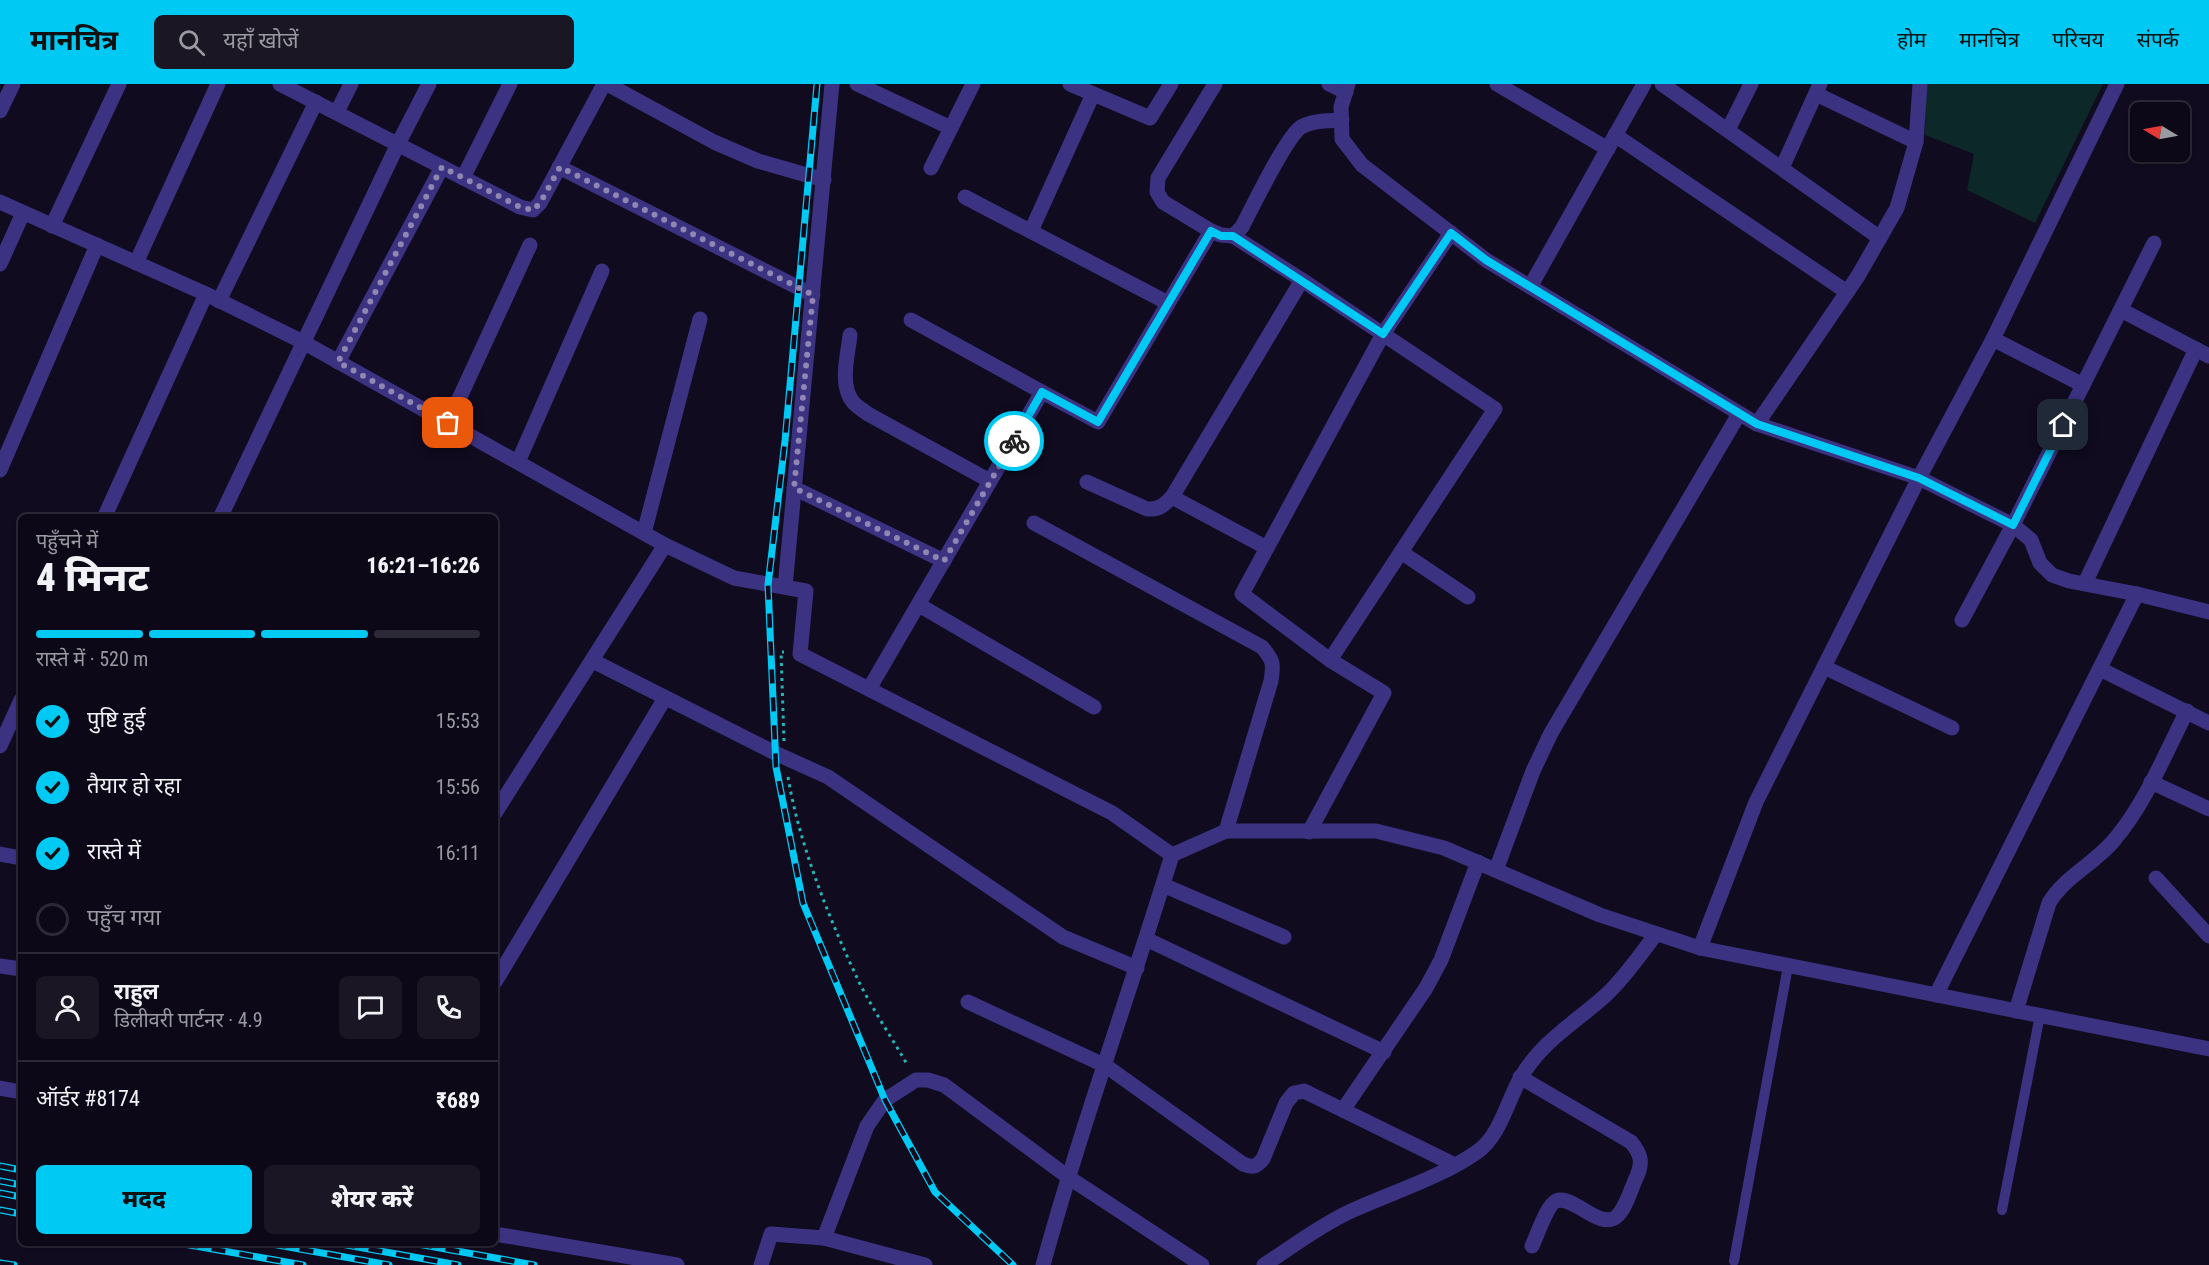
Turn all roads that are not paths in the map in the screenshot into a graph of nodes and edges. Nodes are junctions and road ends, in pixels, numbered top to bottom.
1 (13, 84) edge
2 (119, 84) edge
3 (218, 84) edge
4 (280, 84) edge
5 (351, 84) edge
6 (429, 84) edge
7 (510, 84) edge
8 (606, 84) edge
9 (832, 84) edge
10 (857, 84) edge
11 (973, 84) edge
12 (1070, 84) edge
13 (1171, 84) edge
14 (1215, 84) edge
15 (1329, 84) edge
16 (1497, 84) edge
17 (1644, 84) edge
18 (1662, 84) edge
19 (1751, 84) edge
20 (1920, 84) edge
21 (2117, 84) edge
22 (1347, 88) edge
23 (1818, 89) edge
24 (1093, 94) junction
25 (316, 102) junction
26 (0, 111) edge
27 (337, 112) junction
28 (1342, 120) junction
29 (951, 128) junction
30 (1728, 130) junction
31 (1611, 142) junction
32 (1916, 142) junction
33 (398, 144) junction
34 (442, 167) junction
35 (560, 167) junction
36 (931, 168) dead end
37 (1782, 168) junction
38 (463, 178) junction
39 (824, 180) junction
40 (965, 197) dead end
41 (0, 202) edge
42 (23, 213) junction
43 (52, 225) junction
44 (1031, 231) junction
45 (1211, 231) junction
46 (1451, 233) junction
47 (1233, 236) junction
48 (1880, 238) junction
49 (2154, 243) dead end
50 (97, 245) junction
51 (530, 245) dead end
52 (136, 263) junction
53 (0, 264) edge
54 (602, 271) dead end
55 (1302, 280) junction
56 (1530, 287) junction
57 (1847, 292) junction
58 (813, 295) junction
59 (213, 297) junction
60 (1168, 303) junction
61 (2121, 310) junction
62 (700, 320) dead end
63 (912, 320) dead end
64 (1383, 334) junction
65 (850, 335) dead end
66 (1993, 339) junction
67 (303, 342) junction
68 (2203, 352) edge
69 (338, 362) junction
70 (2083, 386) junction
71 (1042, 392) junction
72 (1739, 414) junction
73 (448, 423) junction
74 (1757, 424) junction
75 (518, 462) junction
76 (0, 470) edge
77 (1919, 478) junction
78 (990, 481) junction
79 (1087, 482) dead end
80 (794, 488) junction
81 (1172, 497) junction
82 (106, 514) edge
83 (222, 514) edge
84 (1034, 524) dead end
85 (2013, 525) junction
86 (644, 533) junction
87 (666, 545) junction
88 (1266, 548) junction
89 (1401, 552) junction
90 (944, 561) junction
91 (2085, 582) junction
92 (785, 587) junction
93 (2137, 594) junction
94 (1468, 597) dead end
95 (919, 605) junction
96 (2209, 612) edge
97 (1962, 620) dead end
98 (1330, 660) junction
99 (593, 661) junction
100 (1824, 667) junction
101 (2100, 669) junction
102 (870, 689) junction
103 (665, 698) junction
104 (18, 707) edge
105 (1094, 707) dead end
106 (2187, 711) junction
107 (2209, 723) edge
108 (1953, 728) dead end
109 (0, 746) edge
110 (2151, 782) junction
111 (498, 808) edge
112 (2209, 809) edge
113 (1226, 831) junction
114 (1309, 832) junction
115 (0, 854) edge
116 (1172, 855) junction
117 (18, 857) edge
118 (1478, 862) junction
119 (1496, 870) junction
120 (2156, 878) dead end
121 (1163, 885) junction
122 (1656, 934) junction
123 (2209, 936) edge
124 (1284, 937) dead end
125 (1146, 939) junction
126 (1700, 948) junction
127 (0, 966) edge
128 (1788, 966) junction
129 (1137, 968) junction
130 (18, 969) edge
131 (498, 977) edge
132 (1936, 995) junction
133 (968, 1002) dead end
134 (2016, 1011) junction
135 (2040, 1015) junction
136 (2209, 1049) edge
137 (1384, 1052) junction
138 (1106, 1066) junction
139 (1520, 1077) junction
140 (0, 1088) edge
141 (18, 1091) edge
142 (1343, 1110) junction
143 (1455, 1165) junction
144 (1068, 1177) junction
145 (2002, 1210) dead end
146 (498, 1235) edge
147 (824, 1238) junction
148 (1532, 1246) dead end
149 (1734, 1261) dead end
150 (676, 1265) edge
151 (761, 1265) edge
152 (925, 1265) edge
153 (1044, 1265) edge
154 (1202, 1265) edge
155 (1264, 1265) edge

1 - 26 street
2 - 43 street
3 - 52 street
4 - 25 street
5 - 27 street
6 - 33 street
7 - 38 street
8 - 35 street
8 - 39 street
9 - 39 street
10 - 29 street
11 - 29 street
12 - 24 street
13 - 24 street
14 - 45 street
15 - 22 street
16 - 31 street
17 - 31 street
18 - 30 street
19 - 30 street
20 - 32 street
21 - 66 street
22 - 28 street
23 - 32 street
23 - 37 street
24 - 44 street
25 - 27 street
25 - 59 street
27 - 33 street
28 - 46 street
28 - 47 street
29 - 36 street
30 - 37 street
31 - 56 street
31 - 57 street
32 - 48 street
33 - 34 street
33 - 67 street
34 - 38 street
34 - 69 street
35 - 38 street
35 - 58 street
37 - 48 street
39 - 58 street
40 - 44 street
41 - 42 street
42 - 43 street
42 - 53 street
43 - 50 street
44 - 60 street
45 - 47 street
45 - 60 street
46 - 56 street
46 - 64 street
47 - 55 street
48 - 57 street
49 - 61 street
50 - 52 street
50 - 76 street
51 - 73 street
52 - 59 street
54 - 75 street
55 - 64 street
55 - 81 street
56 - 72 street
57 - 74 street
58 - 80 street
59 - 67 street
59 - 82 street
60 - 71 street
61 - 68 street
61 - 70 street
62 - 86 street
63 - 71 street
64 - 88 street
64 - 89 street
65 - 78 street
66 - 70 street
66 - 77 street
67 - 69 street
67 - 83 street
68 - 91 street
69 - 73 street
70 - 85 street
71 - 78 street
72 - 74 street
72 - 119 street
73 - 75 street
74 - 77 street
75 - 86 street
77 - 85 street
77 - 100 street
78 - 90 street
79 - 81 street
80 - 90 street
80 - 92 street
81 - 88 street
84 - 113 street
85 - 91 street
85 - 97 street
86 - 87 street
87 - 92 street
87 - 99 street
88 - 98 street
89 - 94 street
89 - 98 street
90 - 95 street
91 - 93 street
92 - 102 street
93 - 96 street
93 - 101 street
95 - 102 street
95 - 105 street
98 - 114 street
99 - 103 street
99 - 111 street
100 - 108 street
100 - 126 street
101 - 106 street
101 - 132 street
102 - 116 street
103 - 129 street
103 - 131 street
104 - 109 street
106 - 107 street
106 - 110 street
110 - 112 street
110 - 134 street
113 - 114 street
113 - 116 street
114 - 118 street
115 - 117 street
116 - 121 street
118 - 119 street
118 - 137 street
119 - 122 street
120 - 123 street
121 - 124 street
121 - 125 street
122 - 126 street
122 - 139 street
125 - 129 street
125 - 137 street
126 - 128 street
127 - 130 street
128 - 132 street
128 - 149 lane
129 - 138 street
132 - 134 street
133 - 138 street
134 - 135 street
135 - 136 street
135 - 145 lane
137 - 142 street
138 - 142 street
138 - 144 street
139 - 143 street
139 - 148 street
140 - 141 street
142 - 143 street
143 - 155 street
144 - 147 street
144 - 153 street
144 - 154 street
146 - 150 street
147 - 151 street
147 - 152 street

